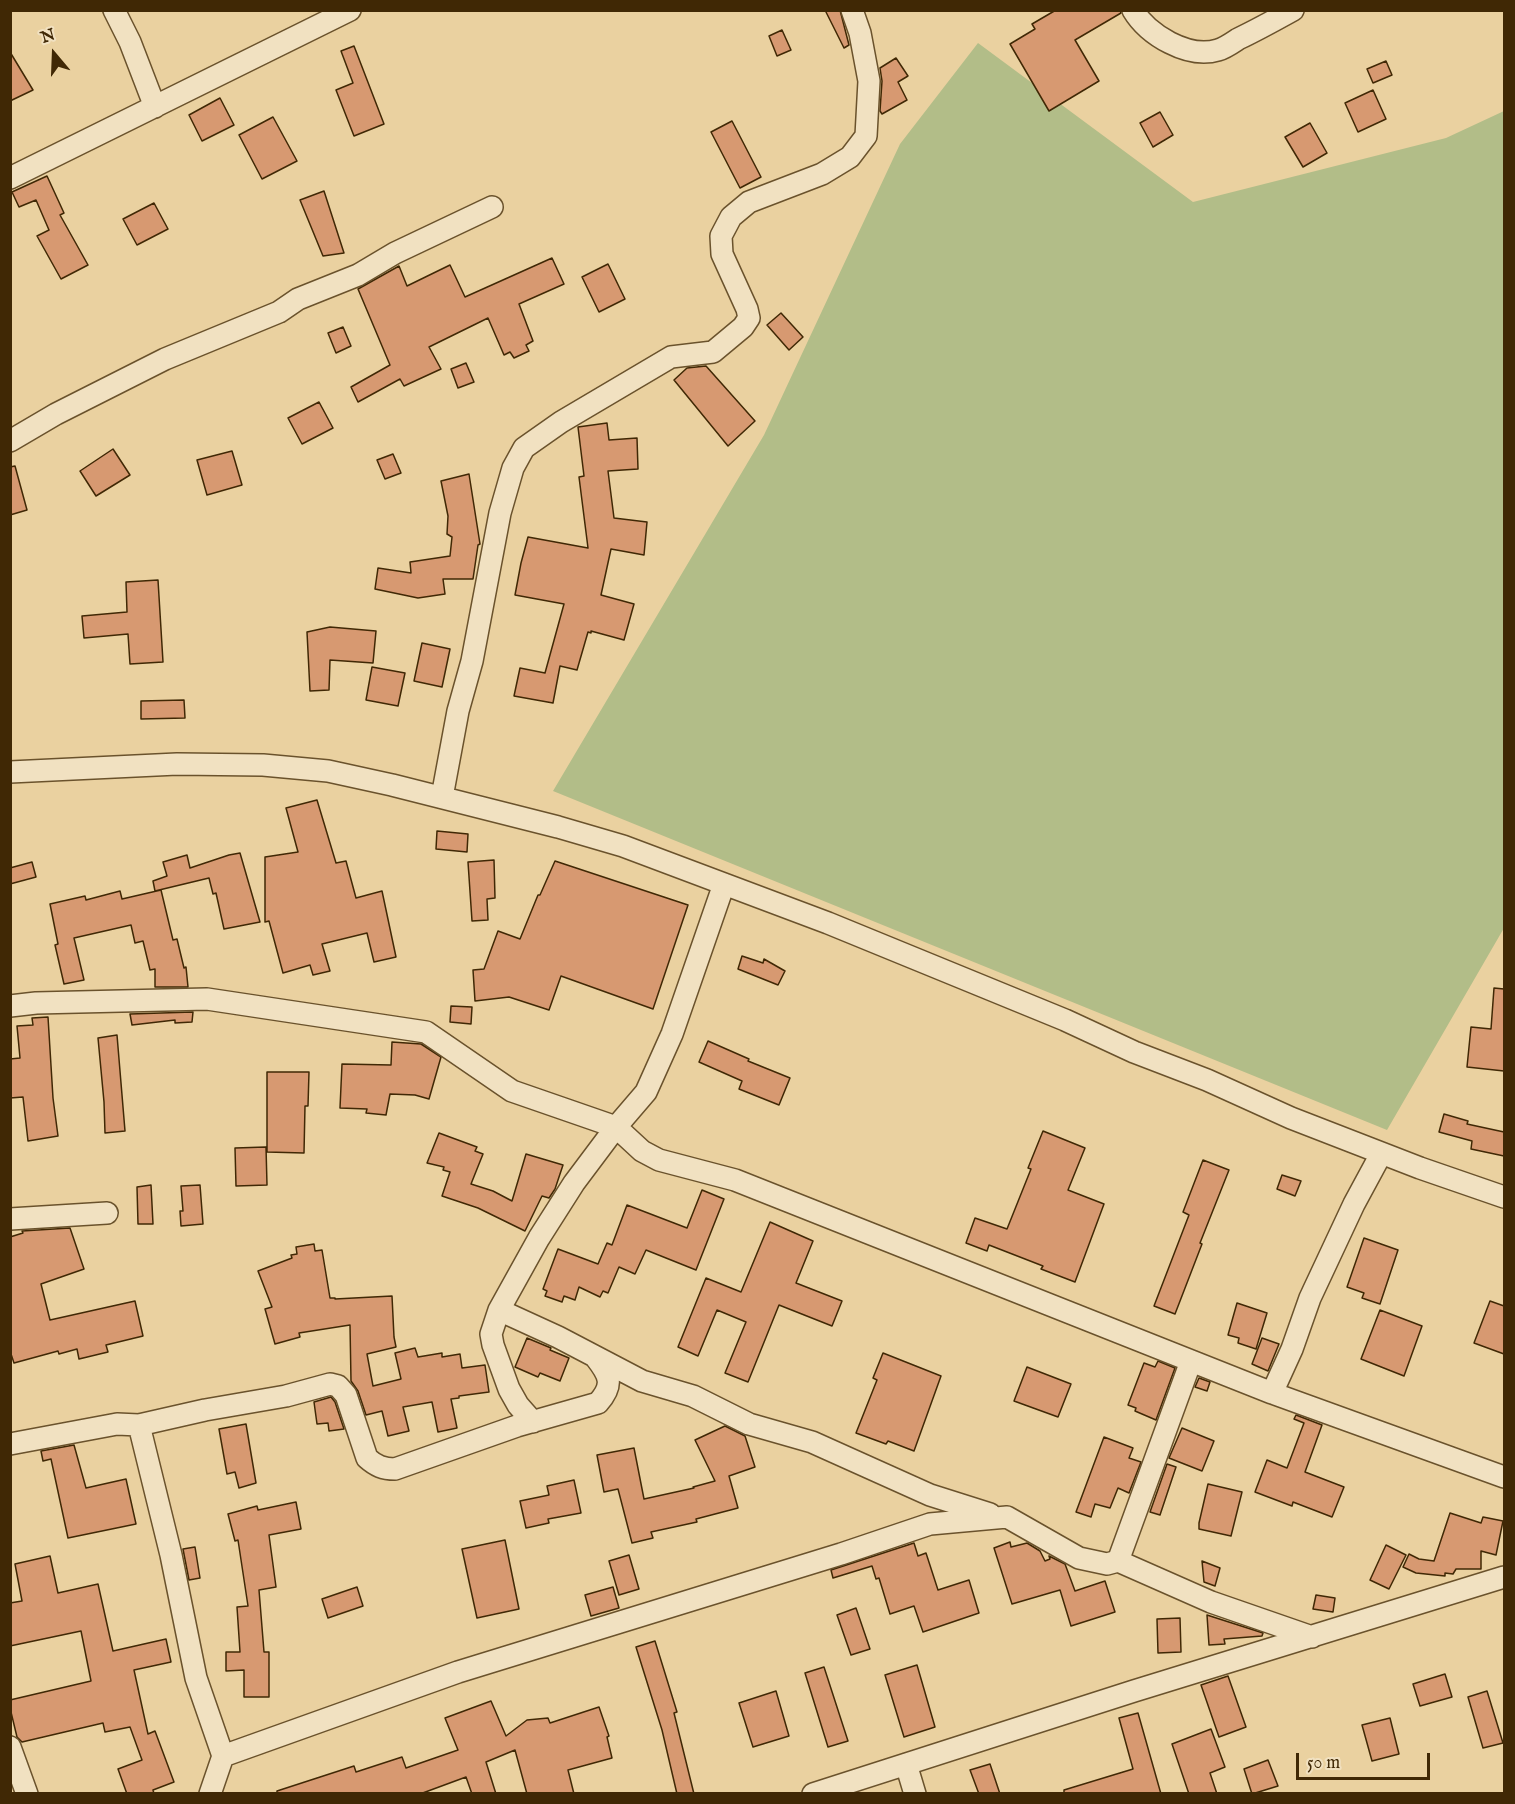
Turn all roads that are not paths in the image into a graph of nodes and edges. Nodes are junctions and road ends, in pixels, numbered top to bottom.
1 (114, 10) edge
2 (350, 10) edge
3 (852, 10) edge
4 (1133, 10) edge
5 (1293, 10) edge
6 (155, 107) junction
7 (10, 178) edge
8 (492, 207) dead end
9 (10, 441) edge
10 (10, 772) edge
11 (442, 797) junction
12 (724, 884) junction
13 (10, 1006) edge
14 (616, 1127) junction
15 (1381, 1154) junction
16 (1504, 1197) edge
17 (107, 1213) dead end
18 (10, 1219) edge
19 (499, 1310) junction
20 (596, 1358) junction
21 (1191, 1361) junction
22 (1272, 1393) junction
23 (533, 1422) junction
24 (139, 1425) junction
25 (10, 1444) edge
26 (1504, 1477) edge
27 (935, 1496) junction
28 (1000, 1518) junction
29 (930, 1524) junction
30 (1118, 1561) junction
31 (1504, 1577) edge
32 (1312, 1637) junction
33 (10, 1747) edge
34 (223, 1756) junction
35 (906, 1764) junction
36 (27, 1794) edge
37 (210, 1794) edge
38 (813, 1794) edge
39 (915, 1794) edge

1 - 6 street
2 - 6 street
3 - 11 street
4 - 5 street
6 - 7 street
8 - 9 street
10 - 11 street
11 - 12 street
12 - 14 street
12 - 15 street
13 - 14 street
14 - 19 street
14 - 21 street
15 - 16 street
15 - 22 street
17 - 18 street
19 - 20 street
19 - 23 street
20 - 23 street
20 - 27 street
21 - 22 street
21 - 30 street
22 - 26 street
23 - 24 street
24 - 25 street
24 - 34 street
27 - 28 street
27 - 29 street
28 - 29 street
28 - 30 street
29 - 34 street
30 - 32 street
31 - 32 street
32 - 35 street
33 - 36 street
34 - 37 street
35 - 38 street
35 - 39 street

